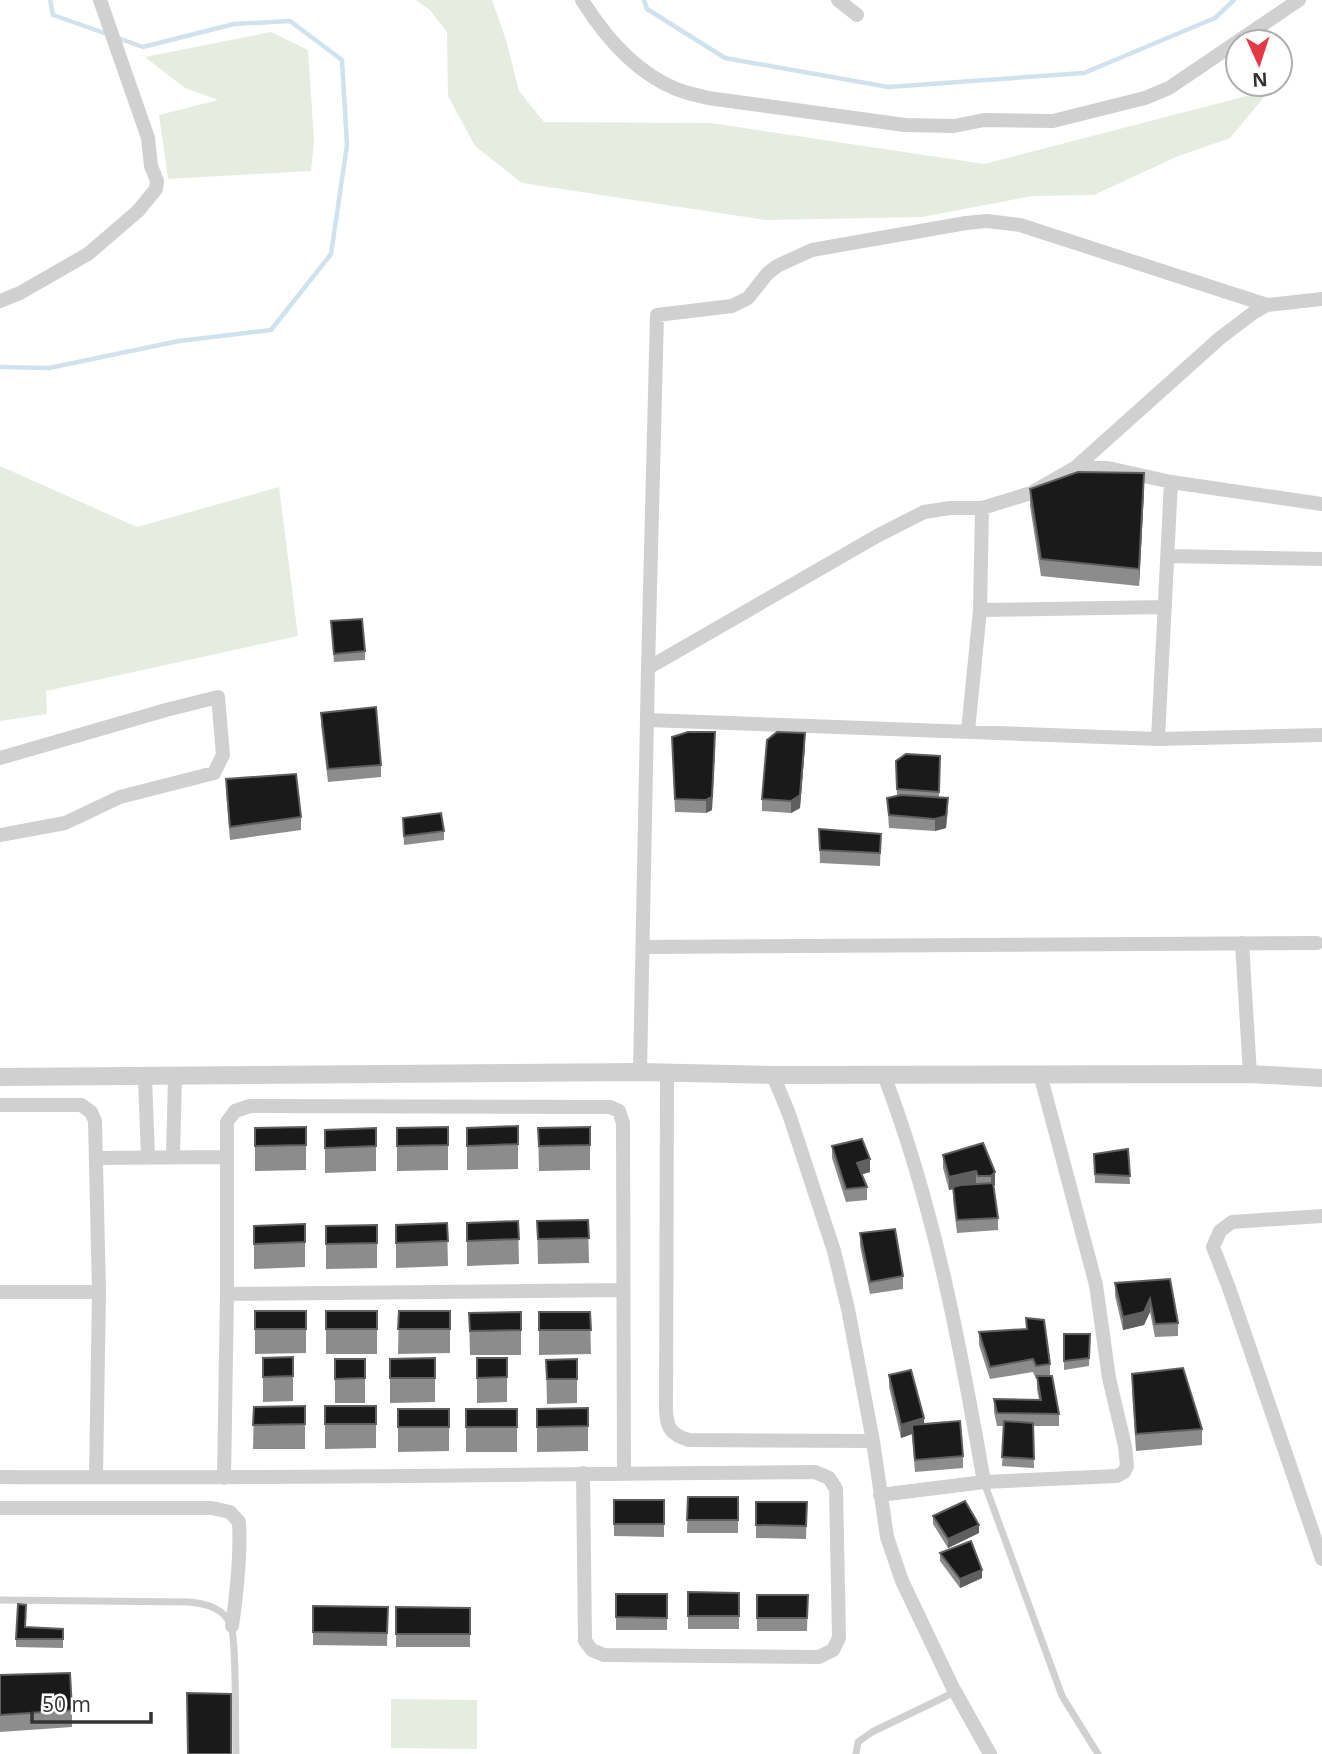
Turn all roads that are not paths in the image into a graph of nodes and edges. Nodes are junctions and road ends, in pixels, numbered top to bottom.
1 (100, 0) edge
2 (582, 0) edge
3 (838, 0) edge
4 (1299, 0) edge
5 (857, 15) dead end
6 (1322, 299) edge
7 (0, 301) edge
8 (1267, 305) junction
9 (1076, 467) junction
10 (1171, 482) junction
11 (1322, 504) edge
12 (982, 508) junction
13 (1167, 556) junction
14 (1322, 559) edge
15 (1165, 607) junction
16 (980, 610) junction
17 (648, 668) junction
18 (648, 720) junction
19 (968, 731) junction
20 (1322, 735) edge
21 (1158, 739) junction
22 (0, 758) edge
23 (0, 835) edge
24 (1242, 943) junction
25 (1317, 943) dead end
26 (643, 947) junction
27 (640, 1072) junction
28 (667, 1074) junction
29 (1040, 1074) junction
30 (1250, 1074) junction
31 (773, 1075) junction
32 (884, 1075) junction
33 (0, 1077) edge
34 (175, 1077) junction
35 (145, 1078) junction
36 (1322, 1078) edge
37 (0, 1105) edge
38 (148, 1156) junction
39 (173, 1156) junction
40 (227, 1157) junction
41 (97, 1158) junction
42 (1322, 1216) edge
43 (623, 1290) junction
44 (0, 1292) edge
45 (99, 1292) junction
46 (228, 1294) junction
47 (873, 1441) junction
48 (583, 1474) junction
49 (624, 1474) junction
50 (0, 1477) edge
51 (96, 1478) junction
52 (224, 1478) junction
53 (984, 1482) junction
54 (880, 1494) junction
55 (0, 1508) edge
56 (1322, 1559) edge
57 (0, 1600) edge
58 (232, 1626) junction
59 (955, 1692) junction
60 (236, 1754) edge
61 (856, 1754) edge
62 (990, 1754) edge
63 (1098, 1754) edge

1 - 7 street
2 - 4 street
3 - 5 street
6 - 8 street
8 - 9 street
8 - 17 street
9 - 10 street
9 - 12 street
10 - 11 street
10 - 13 street
12 - 16 street
12 - 17 street
13 - 14 street
13 - 15 street
15 - 16 street
15 - 21 street
16 - 19 street
17 - 18 street
18 - 19 street
18 - 26 street
19 - 21 street
20 - 21 street
22 - 23 street
24 - 25 street
24 - 26 street
24 - 30 street
26 - 27 street
27 - 28 street
27 - 34 street
28 - 31 street
28 - 47 street
29 - 30 street
29 - 32 street
29 - 53 street
30 - 36 street
31 - 32 street
31 - 47 street
32 - 53 street
33 - 35 street
34 - 35 street
34 - 39 street
35 - 38 street
37 - 41 street
38 - 39 street
38 - 41 street
39 - 40 street
40 - 43 street
40 - 46 street
41 - 45 street
42 - 56 street
43 - 46 street
43 - 49 street
44 - 45 street
45 - 51 street
46 - 52 street
47 - 54 street
48 - 49 street
48 - 49 street
48 - 52 street
50 - 51 street
51 - 52 street
53 - 54 street
53 - 63 lane
54 - 59 street
55 - 58 street
57 - 58 lane
58 - 60 lane
59 - 61 lane
59 - 62 street

